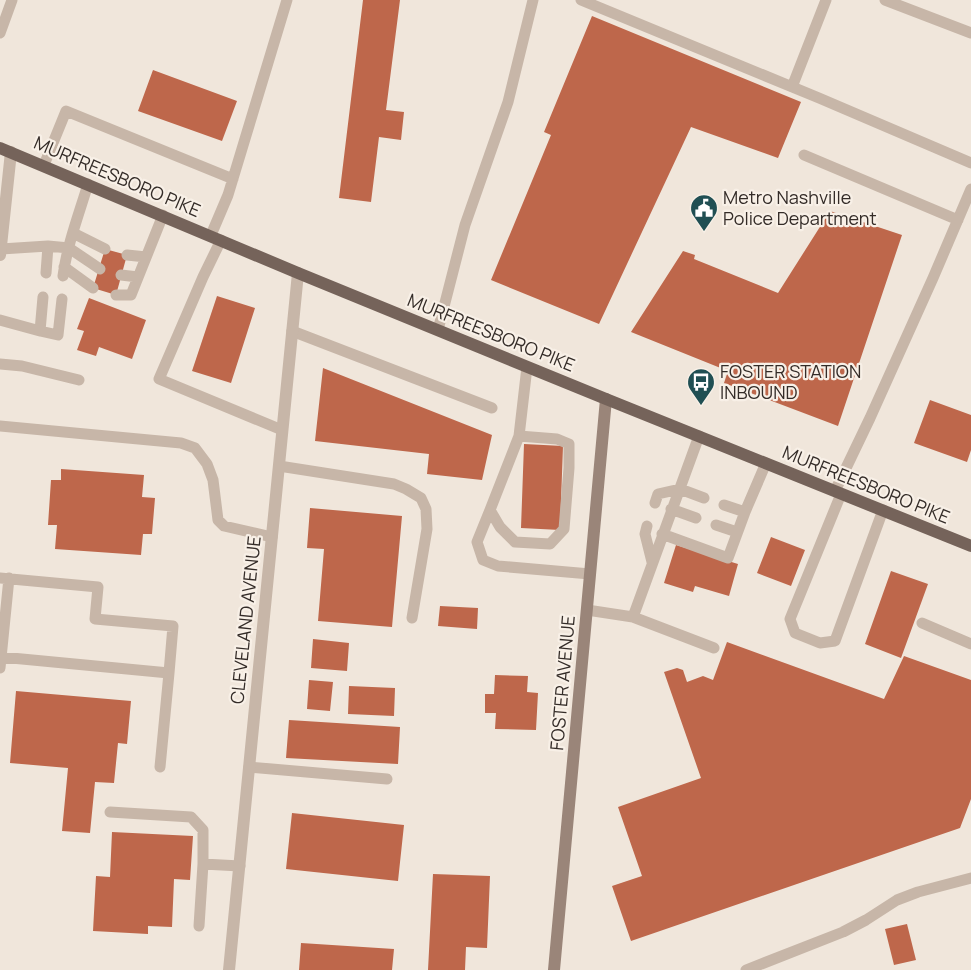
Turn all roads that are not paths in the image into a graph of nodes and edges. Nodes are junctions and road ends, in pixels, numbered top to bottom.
1 (12, 0) edge
2 (288, 0) edge
3 (533, 0) edge
4 (581, 0) edge
5 (826, 0) edge
6 (885, 0) edge
7 (0, 33) edge
8 (971, 33) edge
9 (792, 87) junction
10 (6, 150) edge
11 (804, 155) dead end
12 (971, 163) edge
13 (44, 165) junction
14 (233, 179) junction
15 (88, 184) junction
16 (971, 188) edge
17 (163, 215) junction
18 (958, 220) junction
19 (73, 233) junction
20 (216, 238) junction
21 (48, 246) junction
22 (69, 248) junction
23 (105, 249) dead end
24 (0, 252) edge
25 (127, 255) dead end
26 (146, 257) junction
27 (100, 269) dead end
28 (46, 273) dead end
29 (298, 273) junction
30 (121, 276) dead end
31 (138, 277) junction
32 (93, 288) dead end
33 (116, 295) dead end
34 (43, 297) dead end
35 (62, 299) dead end
36 (0, 320) edge
37 (438, 330) junction
38 (40, 331) junction
39 (292, 331) junction
40 (0, 364) edge
41 (527, 367) junction
42 (79, 380) dead end
43 (606, 399) junction
44 (492, 408) dead end
45 (0, 426) edge
46 (282, 430) junction
47 (519, 436) junction
48 (699, 436) junction
49 (766, 463) junction
50 (279, 466) junction
51 (680, 489) junction
52 (838, 492) junction
53 (704, 498) dead end
54 (655, 503) dead end
55 (724, 505) dead end
56 (490, 510) junction
57 (672, 510) junction
58 (883, 510) junction
59 (745, 512) junction
60 (696, 518) dead end
61 (647, 526) dead end
62 (716, 526) dead end
63 (737, 532) junction
64 (662, 534) junction
65 (272, 537) junction
66 (971, 546) edge
67 (652, 562) junction
68 (590, 574) junction
69 (4, 578) edge
70 (587, 610) junction
71 (632, 617) junction
72 (412, 618) dead end
73 (922, 623) dead end
74 (971, 644) edge
75 (714, 648) dead end
76 (0, 662) edge
77 (169, 673) junction
78 (249, 767) junction
79 (160, 768) dead end
80 (387, 779) dead end
81 (110, 812) dead end
82 (204, 864) junction
83 (240, 866) junction
84 (971, 878) edge
85 (199, 926) dead end
86 (229, 970) edge
87 (554, 970) edge
88 (746, 970) edge

1 - 7 lane
2 - 14 lane
3 - 37 lane
4 - 9 lane
5 - 9 lane
6 - 8 lane
9 - 12 lane
10 - 13 main road, MURFREESBORO PIKE
10 - 24 street
11 - 18 lane
13 - 14 lane
13 - 15 main road, MURFREESBORO PIKE
14 - 20 lane
15 - 17 main road, MURFREESBORO PIKE
15 - 19 lane
16 - 18 lane
17 - 20 main road, MURFREESBORO PIKE
17 - 26 lane
18 - 52 lane
19 - 22 lane
19 - 23 lane
20 - 29 main road, MURFREESBORO PIKE
20 - 46 lane
21 - 22 lane
21 - 24 lane
21 - 28 lane
22 - 27 lane
22 - 32 lane
25 - 26 lane
26 - 31 lane
29 - 37 main road, MURFREESBORO PIKE
29 - 39 street, CLEVELAND AVENUE
30 - 31 lane
31 - 33 lane
34 - 38 lane
35 - 38 lane
36 - 38 lane
37 - 41 main road, MURFREESBORO PIKE
39 - 44 lane
39 - 46 street, CLEVELAND AVENUE
40 - 42 lane
41 - 43 main road, MURFREESBORO PIKE
41 - 47 lane
43 - 48 main road, MURFREESBORO PIKE
43 - 68 main road, FOSTER AVENUE
45 - 65 lane
46 - 50 street, CLEVELAND AVENUE
47 - 56 lane
47 - 56 lane
48 - 49 main road, MURFREESBORO PIKE
48 - 51 lane
49 - 52 main road, MURFREESBORO PIKE
49 - 59 lane
50 - 65 street, CLEVELAND AVENUE
50 - 72 lane
51 - 53 lane
51 - 54 lane
51 - 57 lane
52 - 58 main road, MURFREESBORO PIKE
52 - 58 lane
55 - 59 lane
56 - 68 lane
57 - 60 lane
57 - 64 lane
58 - 66 main road, MURFREESBORO PIKE
59 - 63 lane
61 - 67 lane
62 - 63 lane
63 - 64 lane
64 - 67 lane
65 - 78 street, CLEVELAND AVENUE
67 - 71 lane
68 - 70 main road, FOSTER AVENUE
69 - 76 lane
69 - 77 lane
70 - 71 lane
70 - 87 main road, FOSTER AVENUE
71 - 75 lane
73 - 74 lane
76 - 77 lane
77 - 79 lane
78 - 80 lane
78 - 83 street, CLEVELAND AVENUE
81 - 82 lane
82 - 83 lane
82 - 85 lane
83 - 86 street, CLEVELAND AVENUE
84 - 88 lane

